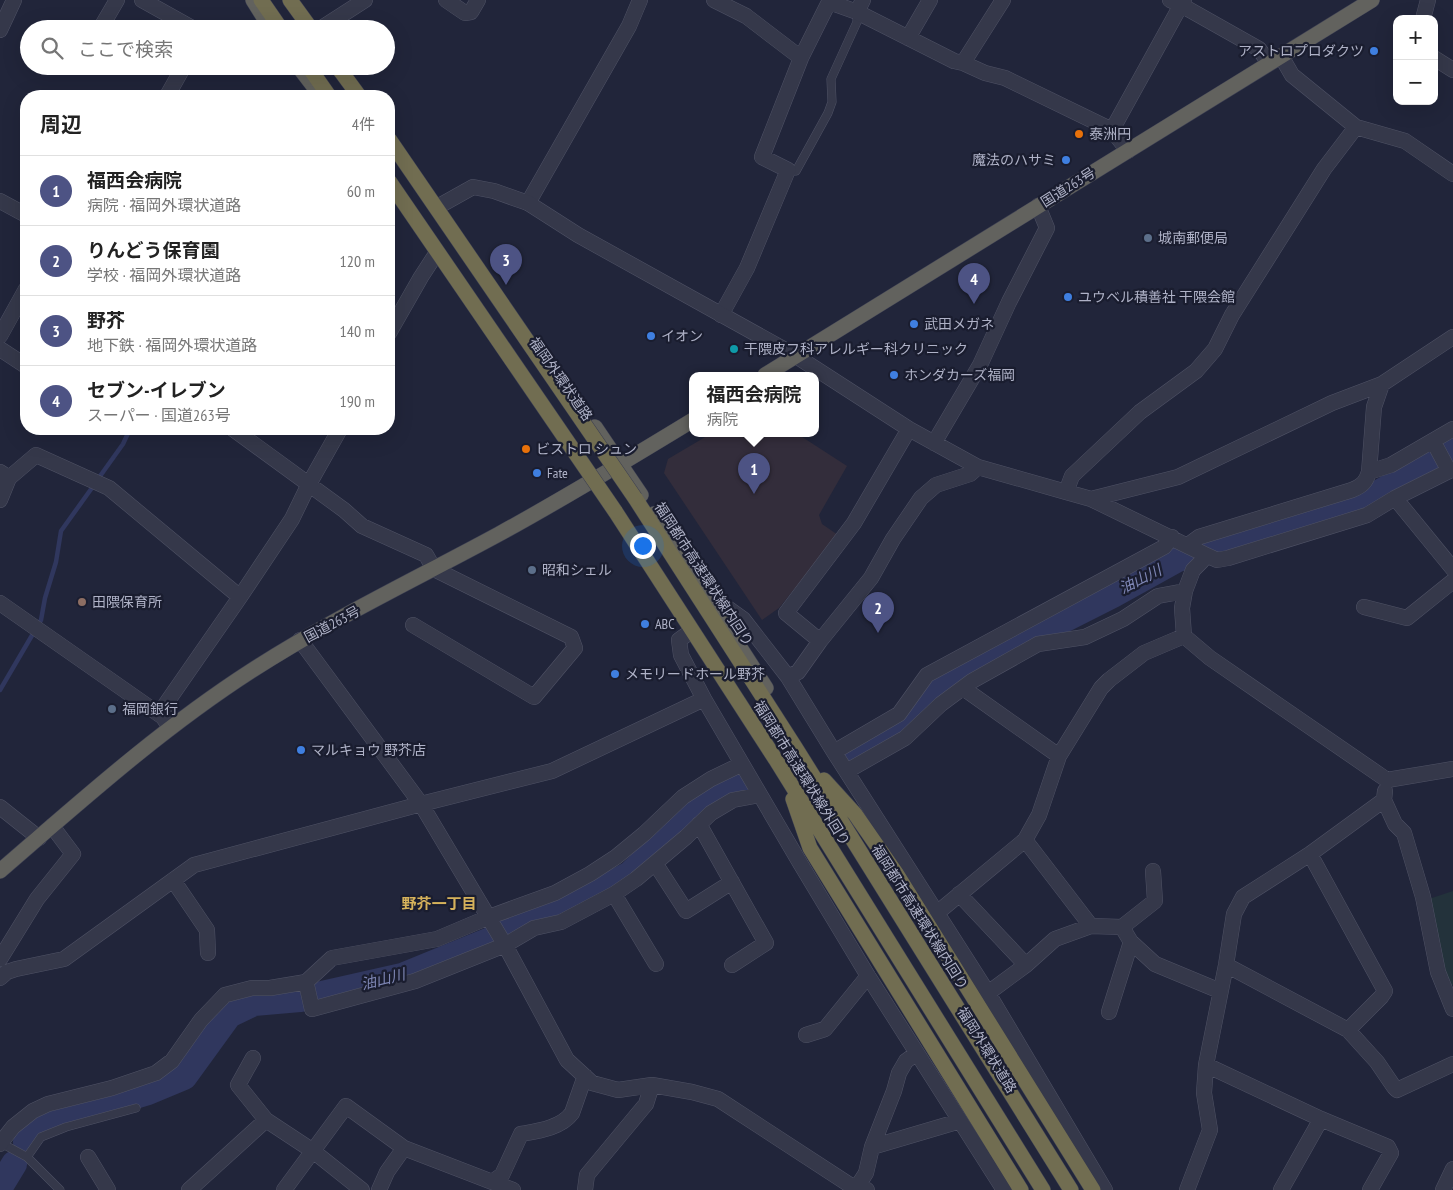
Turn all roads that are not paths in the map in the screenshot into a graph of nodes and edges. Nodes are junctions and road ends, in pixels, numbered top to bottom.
1 (14, 0) edge
2 (117, 0) edge
3 (142, 0) edge
4 (253, 0) edge
5 (261, 0) edge
6 (290, 0) edge
7 (296, 0) edge
8 (446, 0) edge
9 (478, 0) edge
10 (640, 0) edge
11 (714, 0) edge
12 (930, 0) edge
13 (1003, 0) edge
14 (1372, 0) edge
15 (1428, 0) edge
16 (357, 2) edge
17 (1178, 2) edge
18 (860, 6) edge
19 (1424, 15) edge
20 (105, 20) edge
21 (178, 20) edge
22 (265, 20) edge
23 (275, 20) edge
24 (304, 20) edge
25 (311, 20) edge
26 (331, 20) edge
27 (0, 30) edge
28 (908, 38) junction
29 (801, 58) junction
30 (1275, 60) junction
31 (1437, 60) edge
32 (963, 63) junction
33 (1453, 70) edge
34 (179, 75) edge
35 (305, 75) edge
36 (314, 75) edge
37 (344, 75) edge
38 (348, 75) edge
39 (170, 90) edge
40 (316, 90) edge
41 (325, 90) edge
42 (355, 90) edge
43 (359, 90) edge
44 (1356, 127) junction
45 (1112, 130) junction
46 (395, 142) edge
47 (395, 148) edge
48 (1128, 151) junction
49 (788, 170) junction
50 (1453, 174) edge
51 (395, 190) edge
52 (395, 197) edge
53 (0, 201) edge
54 (528, 203) junction
55 (439, 206) junction
56 (1038, 206) junction
57 (20, 212) edge
58 (436, 254) junction
59 (20, 300) edge
60 (721, 315) junction
61 (395, 322) edge
62 (0, 336) edge
63 (1453, 337) edge
64 (0, 349) edge
65 (796, 356) junction
66 (20, 362) edge
67 (770, 372) edge
68 (1382, 384) junction
69 (689, 422) edge
70 (909, 429) junction
71 (1453, 429) edge
72 (241, 435) edge
73 (337, 435) edge
74 (1433, 441) junction
75 (934, 443) junction
76 (621, 464) junction
77 (978, 467) junction
78 (1451, 470) edge
79 (1369, 472) junction
80 (4, 475) edge
81 (590, 482) junction
82 (309, 484) junction
83 (1066, 492) junction
84 (1396, 498) junction
85 (1091, 499) junction
86 (0, 500) edge
87 (1172, 537) junction
88 (1188, 545) junction
89 (1204, 554) junction
90 (434, 569) junction
91 (1453, 569) edge
92 (1453, 581) edge
93 (1185, 591) junction
94 (240, 597) junction
95 (0, 603) edge
96 (1364, 607) dead end
97 (716, 609) junction
98 (412, 625) dead end
99 (690, 632) junction
100 (1184, 636) junction
101 (300, 640) junction
102 (820, 641) junction
103 (788, 677) junction
104 (963, 688) junction
105 (704, 700) junction
106 (167, 723) junction
107 (834, 752) junction
108 (1059, 756) junction
109 (742, 764) junction
110 (1453, 769) edge
111 (847, 771) junction
112 (821, 777) junction
113 (1387, 780) junction
114 (787, 783) junction
115 (759, 793) junction
116 (1384, 800) junction
117 (421, 804) junction
118 (0, 807) edge
119 (698, 824) junction
120 (52, 826) junction
121 (39, 838) junction
122 (1025, 840) junction
123 (1310, 854) junction
124 (655, 863) junction
125 (0, 871) edge
126 (1153, 871) dead end
127 (173, 880) junction
128 (732, 882) junction
129 (614, 894) junction
130 (959, 894) junction
131 (937, 913) junction
132 (489, 917) junction
133 (1091, 926) junction
134 (1122, 927) junction
135 (1131, 942) junction
136 (505, 944) junction
137 (208, 953) dead end
138 (656, 964) dead end
139 (732, 965) dead end
140 (1026, 965) junction
141 (1226, 965) junction
142 (2, 968) edge
143 (868, 976) junction
144 (306, 982) junction
145 (1220, 991) junction
146 (988, 993) junction
147 (1453, 1009) edge
148 (1109, 1012) dead end
149 (1348, 1030) junction
150 (806, 1035) dead end
151 (917, 1053) junction
152 (253, 1058) dead end
153 (1453, 1064) edge
154 (1206, 1065) junction
155 (585, 1076) junction
156 (652, 1085) junction
157 (136, 1108) dead end
158 (1321, 1119) junction
159 (266, 1120) junction
160 (960, 1121) junction
161 (0, 1144) edge
162 (872, 1147) junction
163 (404, 1148) junction
164 (313, 1152) junction
165 (26, 1157) junction
166 (88, 1157) dead end
167 (1453, 1169) edge
168 (492, 1182) junction
169 (60, 1190) edge
170 (108, 1190) edge
171 (189, 1190) edge
172 (284, 1190) edge
173 (362, 1190) edge
174 (379, 1190) edge
175 (513, 1190) edge
176 (585, 1190) edge
177 (859, 1190) edge
178 (1004, 1190) edge
179 (1021, 1190) edge
180 (1039, 1190) edge
181 (1043, 1190) edge
182 (1072, 1190) edge
183 (1092, 1190) edge
184 (1105, 1190) edge
185 (1187, 1190) edge
186 (1281, 1190) edge
187 (1370, 1190) edge
188 (1442, 1190) edge

1 - 27 street
2 - 20 street
3 - 21 street
4 - 22 highway
5 - 23 highway
6 - 24 highway
7 - 25 highway
8 - 9 street
10 - 54 street
11 - 29 street
12 - 28 street
13 - 32 street
14 - 30 highway, 国道263号
15 - 19 street
16 - 26 street
17 - 30 street
17 - 45 street
18 - 28 street
18 - 29 street
18 - 49 lane
28 - 32 street
29 - 49 street
30 - 44 street
30 - 48 highway, 国道263号
31 - 33 street
32 - 45 street
34 - 39 street
35 - 40 highway
36 - 41 highway
37 - 42 highway
38 - 43 highway
44 - 50 street
44 - 83 street
45 - 48 street
46 - 55 highway, 福岡外環状道路
47 - 182 highway, 福岡都市高速環状線内回り, bridge
48 - 56 highway, 国道263号
49 - 60 street
51 - 181 highway, 福岡都市高速環状線外回り, bridge
52 - 58 highway
53 - 57 street
54 - 55 street
54 - 60 street
55 - 76 highway, 福岡外環状道路
56 - 65 highway, 国道263号
56 - 75 street
58 - 61 street
58 - 81 highway
59 - 62 street
60 - 65 street
63 - 68 street
64 - 66 street
65 - 67 highway, 国道263号
65 - 70 street
68 - 79 street
68 - 85 street
69 - 76 highway, 国道263号
70 - 75 street
70 - 102 street
71 - 74 street
72 - 82 street
73 - 82 street
74 - 78 street
74 - 79 street
75 - 77 street
76 - 81 highway, 国道263号
76 - 97 highway, 福岡外環状道路
77 - 83 street
77 - 102 street
78 - 84 street
79 - 88 street
80 - 86 street
80 - 94 street
81 - 90 highway, 国道263号
81 - 99 highway
82 - 90 street
82 - 94 street
83 - 85 street
84 - 89 street
84 - 91 street
85 - 87 street
87 - 88 street
87 - 107 street
88 - 89 street
89 - 93 street
90 - 98 street
90 - 101 highway, 国道263号
92 - 96 street
93 - 100 street
93 - 104 street
94 - 106 street
95 - 106 street
97 - 103 street
97 - 112 highway, 福岡外環状道路
99 - 105 street
99 - 114 highway
100 - 108 street
100 - 113 street
101 - 106 highway, 国道263号
101 - 117 street
102 - 103 street
103 - 107 street
104 - 108 street
104 - 111 street
105 - 109 street
105 - 117 street
106 - 120 highway, 国道263号
107 - 111 street
108 - 122 street
109 - 115 street
109 - 132 street
110 - 113 street
111 - 131 street
112 - 182 highway, 福岡外環状道路
112 - 183 highway
113 - 116 street
114 - 179 highway
114 - 180 highway
115 - 119 street
115 - 143 street
116 - 123 street
116 - 147 street
117 - 127 street
117 - 132 street
118 - 121 street
119 - 124 street
119 - 128 street
120 - 121 highway, 国道263号
120 - 142 street
121 - 125 highway, 国道263号
122 - 130 street
122 - 133 street
123 - 141 street
123 - 149 street
124 - 128 street
124 - 129 street
126 - 134 street
127 - 137 street
127 - 142 street
128 - 139 street
129 - 136 street
129 - 138 street
130 - 131 street
130 - 140 street
131 - 146 street
132 - 136 street
132 - 144 street
133 - 134 street
133 - 140 street
134 - 135 street
135 - 145 street
135 - 148 street
136 - 144 street
136 - 155 street
140 - 146 street
141 - 145 street
141 - 149 street
143 - 150 street
143 - 151 street
144 - 161 street
145 - 154 street
146 - 184 street
149 - 153 street
151 - 160 street
151 - 162 street
152 - 159 street
154 - 158 street
154 - 185 street
155 - 156 street
155 - 168 street
156 - 176 street
156 - 177 street
157 - 165 lane
158 - 186 street
158 - 187 street
159 - 164 street
159 - 171 street
160 - 162 street
160 - 178 street
161 - 165 lane
162 - 177 street
163 - 164 street
163 - 168 street
163 - 174 street
164 - 172 street
164 - 173 street
165 - 169 lane
166 - 170 street
167 - 188 street
168 - 175 street

